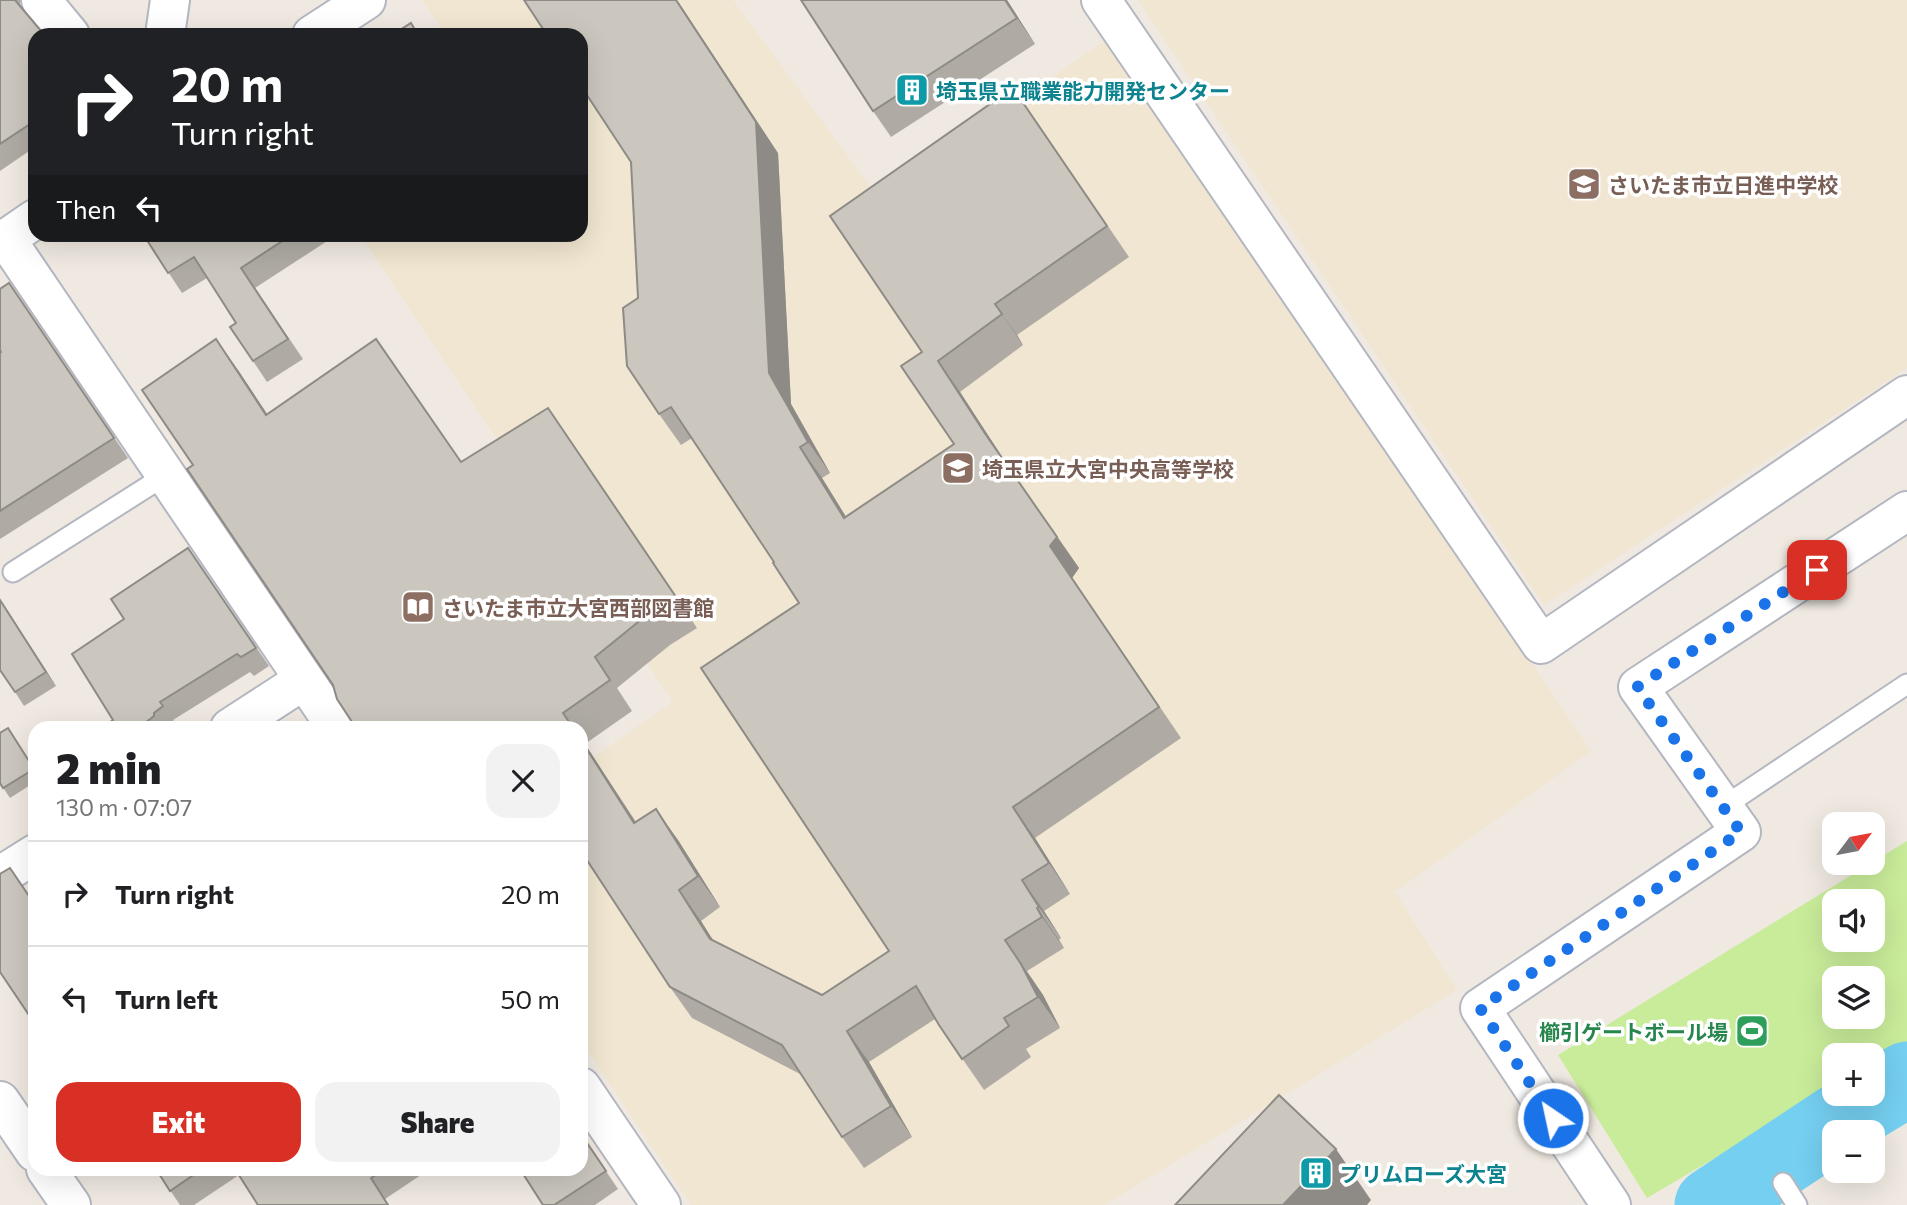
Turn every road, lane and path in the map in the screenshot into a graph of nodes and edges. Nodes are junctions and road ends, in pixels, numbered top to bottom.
1 (41, 0) edge
2 (170, 0) edge
3 (366, 0) edge
4 (1101, 0) edge
5 (64, 28) edge
6 (166, 28) edge
7 (323, 28) edge
8 (14, 234) edge
9 (1907, 395) edge
10 (166, 475) junction
11 (1907, 511) edge
12 (13, 572) dead end
13 (304, 680) junction
14 (1907, 684) edge
15 (241, 721) edge
16 (332, 721) edge
17 (1723, 807) junction
18 (28, 858) edge
19 (0, 876) edge
20 (588, 1097) edge
21 (0, 1101) edge
22 (28, 1142) edge
23 (51, 1176) edge
24 (1783, 1183) dead end
25 (71, 1205) edge
26 (661, 1205) edge
27 (1611, 1205) edge
28 (1797, 1205) edge

1 - 5 street
2 - 6 street
3 - 7 street
4 - 9 street
8 - 10 street
10 - 12 lane
10 - 13 street
11 - 17 street
13 - 15 street
13 - 16 street
14 - 17 lane
17 - 27 street
18 - 19 street
20 - 26 street
21 - 22 street
23 - 25 street
24 - 28 lane

